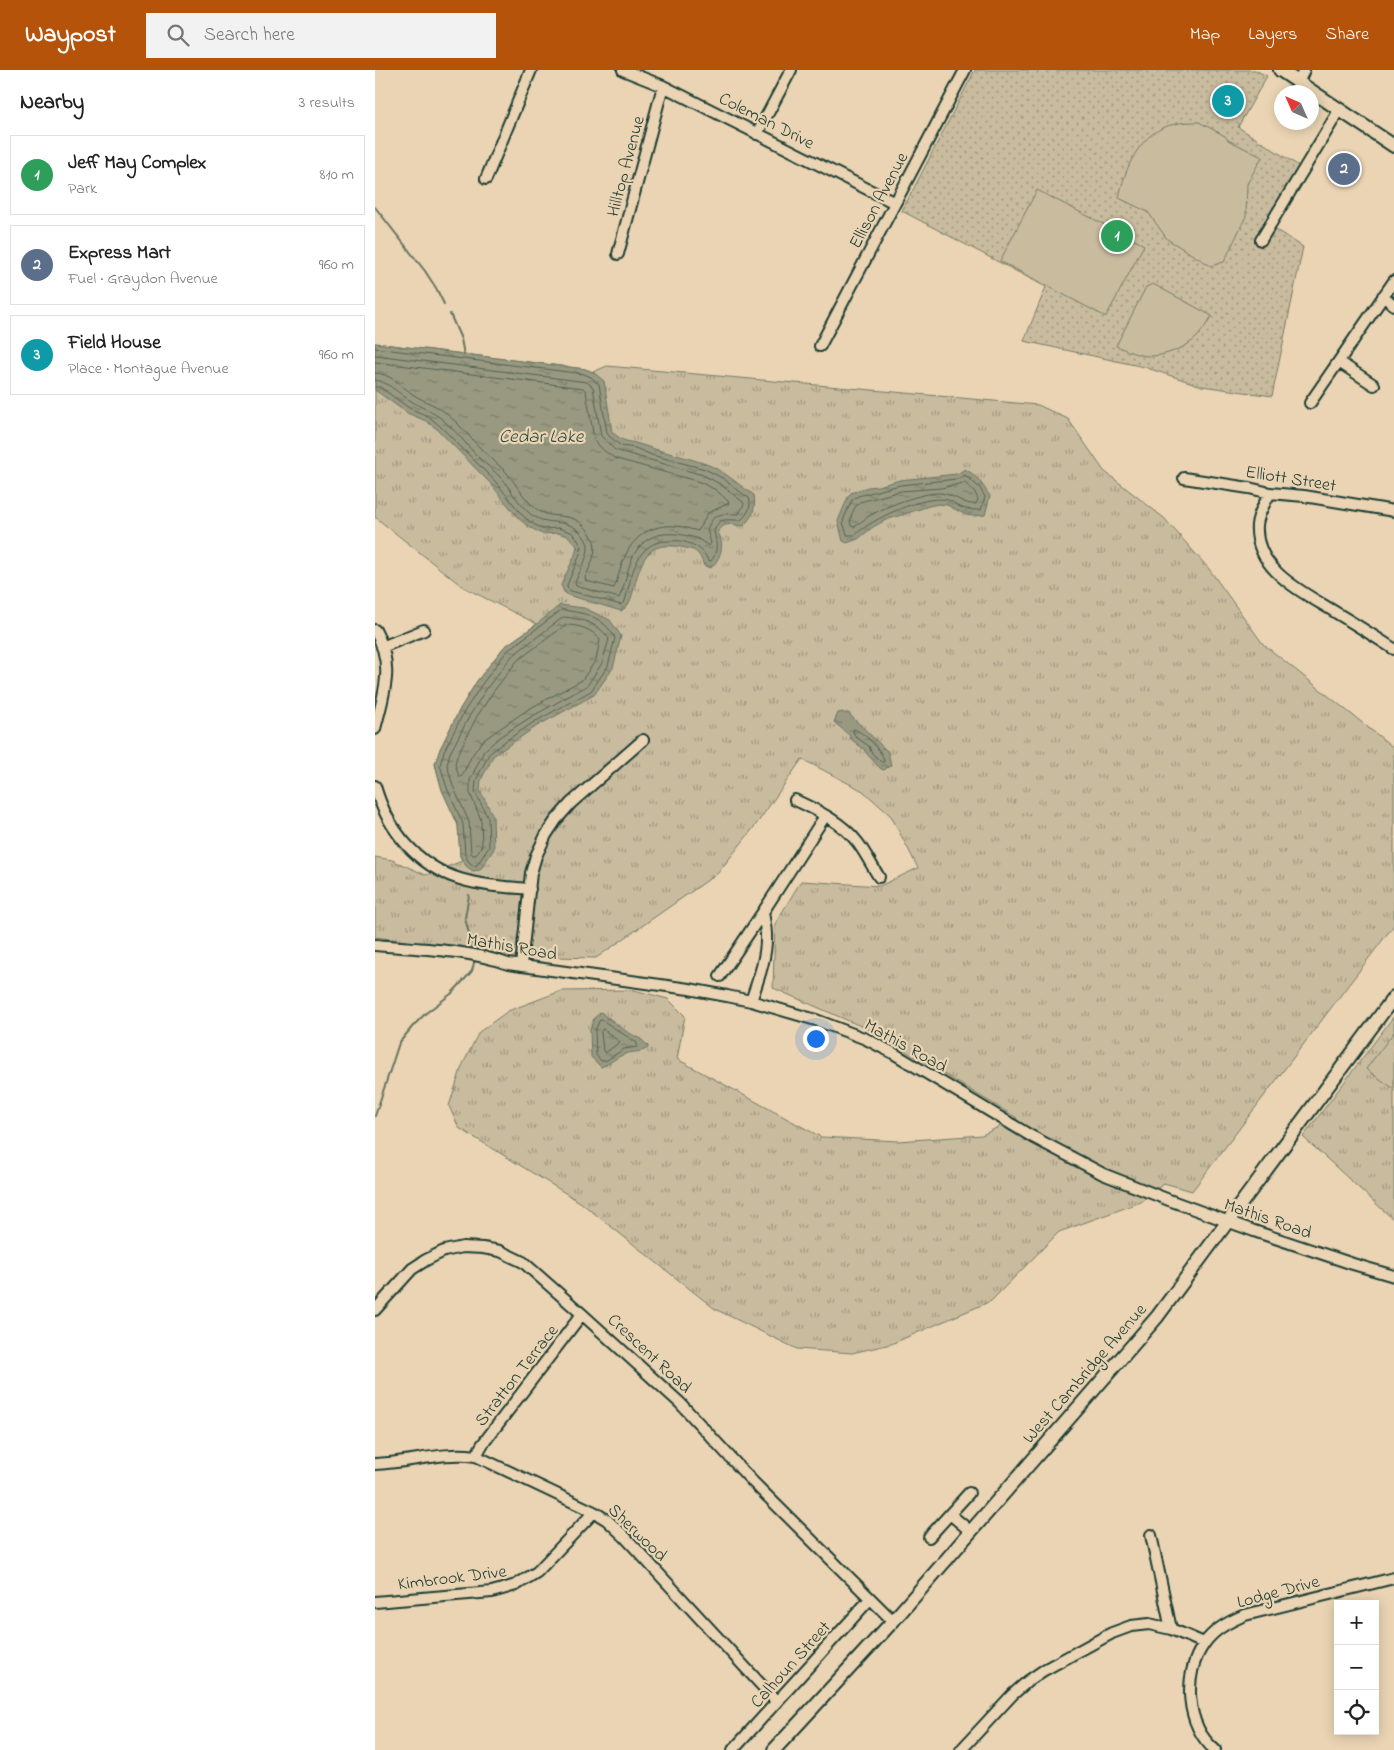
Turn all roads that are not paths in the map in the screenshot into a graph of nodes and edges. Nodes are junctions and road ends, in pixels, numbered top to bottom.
1 (531, 70) edge
2 (623, 70) edge
3 (791, 70) edge
4 (965, 70) edge
5 (1280, 70) edge
6 (1301, 76) edge
7 (663, 86) junction
8 (1340, 109) junction
9 (757, 134) junction
10 (1394, 146) edge
11 (486, 179) dead end
12 (895, 203) junction
13 (1261, 240) dead end
14 (618, 254) dead end
15 (1394, 281) edge
16 (1383, 296) junction
17 (1394, 305) edge
18 (820, 346) dead end
19 (1339, 362) junction
20 (1374, 385) dead end
21 (1311, 403) dead end
22 (1183, 478) dead end
23 (1270, 493) junction
24 (1394, 511) edge
25 (375, 630) edge
26 (424, 630) dead end
27 (382, 647) junction
28 (1394, 648) edge
29 (375, 729) edge
30 (643, 740) dead end
31 (375, 786) edge
32 (795, 800) dead end
33 (825, 816) junction
34 (879, 876) dead end
35 (530, 889) junction
36 (763, 912) junction
37 (375, 945) edge
38 (521, 966) junction
39 (720, 976) dead end
40 (1394, 997) edge
41 (751, 1001) junction
42 (1228, 1222) junction
43 (1393, 1275) edge
44 (375, 1310) edge
45 (582, 1314) junction
46 (476, 1456) junction
47 (375, 1464) edge
48 (969, 1493) dead end
49 (594, 1512) junction
50 (950, 1514) junction
51 (970, 1531) junction
52 (1151, 1536) dead end
53 (929, 1537) dead end
54 (1394, 1578) edge
55 (870, 1599) junction
56 (375, 1602) edge
57 (893, 1621) junction
58 (1171, 1629) junction
59 (1204, 1643) junction
60 (777, 1702) junction
61 (733, 1750) edge
62 (774, 1750) edge
63 (961, 1750) edge
64 (1215, 1750) edge

1 - 11 street
2 - 7 street, Coleman Drive
3 - 9 street
4 - 12 street, Ellison Avenue
5 - 6 main road
6 - 8 main road
7 - 9 street, Coleman Drive
7 - 14 street, Hilltop Avenue
8 - 10 main road
8 - 13 street
9 - 12 street, Coleman Drive
12 - 18 street, Ellison Avenue
15 - 16 street
16 - 17 street
16 - 19 street
19 - 20 street
19 - 21 street
22 - 23 street, Elliott Street
23 - 24 street, Elliott Street
23 - 28 street
25 - 27 street
26 - 27 street
27 - 29 street
30 - 35 street
31 - 35 street
32 - 33 street
33 - 34 street
33 - 36 street
35 - 38 street
36 - 39 street
36 - 41 street
37 - 38 street, Mathis Road
38 - 41 street, Mathis Road
40 - 42 main road, West Cambridge Avenue
41 - 42 street, Mathis Road
42 - 43 street, Mathis Road
42 - 51 main road, West Cambridge Avenue
44 - 45 street, Crescent Road
45 - 46 street, Stratton Terrace
45 - 55 street, Crescent Road
46 - 47 street, Sherwood
46 - 49 street, Sherwood
48 - 50 street
49 - 56 street, Kimbrook Drive
49 - 60 street, Sherwood
50 - 51 street
50 - 53 street
51 - 57 main road, West Cambridge Avenue
52 - 58 street
54 - 59 street, Lodge Drive
55 - 57 street, Crescent Road
55 - 60 street, Calhoun Street
57 - 62 main road, West Cambridge Avenue
58 - 59 street
58 - 63 street
59 - 64 street, Lodge Drive
60 - 61 street, Calhoun Street

